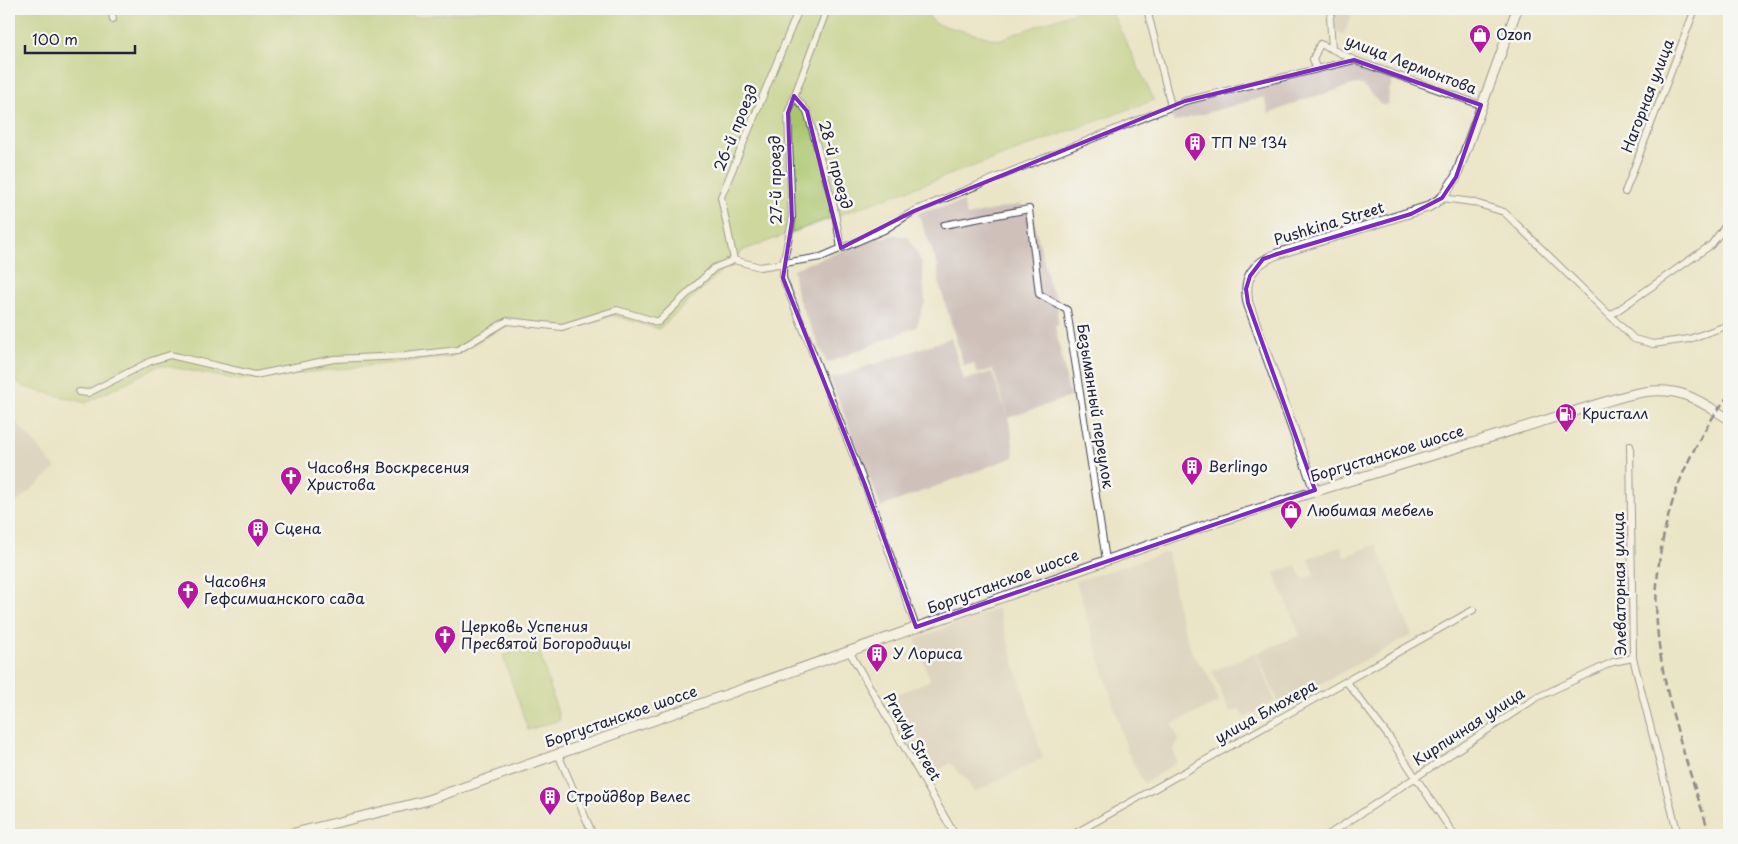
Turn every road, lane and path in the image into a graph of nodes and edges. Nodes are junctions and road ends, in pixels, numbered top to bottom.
1 (111, 9) edge
2 (799, 9) edge
3 (827, 9) edge
4 (1147, 9) edge
5 (1333, 9) edge
6 (1518, 9) edge
7 (1695, 9) edge
8 (114, 19) dead end
9 (1332, 49) junction
10 (1354, 60) junction
11 (1316, 68) junction
12 (794, 96) junction
13 (1481, 105) junction
14 (1171, 106) junction
15 (1625, 192) dead end
16 (1442, 198) junction
17 (1729, 221) edge
18 (944, 225) dead end
19 (841, 248) junction
20 (734, 260) junction
21 (782, 264) junction
22 (1611, 315) junction
23 (1729, 325) edge
24 (79, 392) dead end
25 (1729, 420) edge
26 (1630, 446) dead end
27 (1315, 490) junction
28 (1106, 560) junction
29 (1473, 610) dead end
30 (916, 627) junction
31 (848, 651) junction
32 (1633, 658) junction
33 (1346, 681) junction
34 (558, 754) junction
35 (1416, 777) junction
36 (286, 835) edge
37 (593, 835) edge
38 (955, 835) edge
39 (1072, 835) edge
40 (1328, 835) edge
41 (1454, 835) edge
42 (1678, 835) edge

1 - 8 street
2 - 20 street, 26-й проезд
3 - 12 street
4 - 14 street
5 - 9 street, улица Лермонтова
6 - 13 street, Pushkina Street
7 - 15 street, Нагорная улица
9 - 10 street, улица Лермонтова
9 - 11 street, улица Лермонтова
10 - 11 street
10 - 13 street, улица Лермонтова
11 - 14 street
12 - 19 street, 28-й проезд
12 - 21 street, 27-й проезд
13 - 16 street, Pushkina Street
14 - 19 street
16 - 22 street
16 - 27 street, Pushkina Street
17 - 22 street
18 - 28 street, Безымянный переулок
19 - 21 street
20 - 21 street
20 - 24 street
21 - 30 street
22 - 23 street
25 - 27 street, Боргустанское шоссе
26 - 32 street, Элеваторная улица
27 - 28 street, Боргустанское шоссе
28 - 30 street, Боргустанское шоссе
29 - 33 street, улица Блюхера
30 - 31 street, Боргустанское шоссе
31 - 34 street, Боргустанское шоссе
31 - 38 street, Pravdy Street
32 - 35 street, Кирпичная улица
32 - 42 street, Элеваторная улица
33 - 35 street
33 - 39 street, улица Блюхера
34 - 36 street, Боргустанское шоссе
34 - 37 street
35 - 40 street, Кирпичная улица
35 - 41 street

